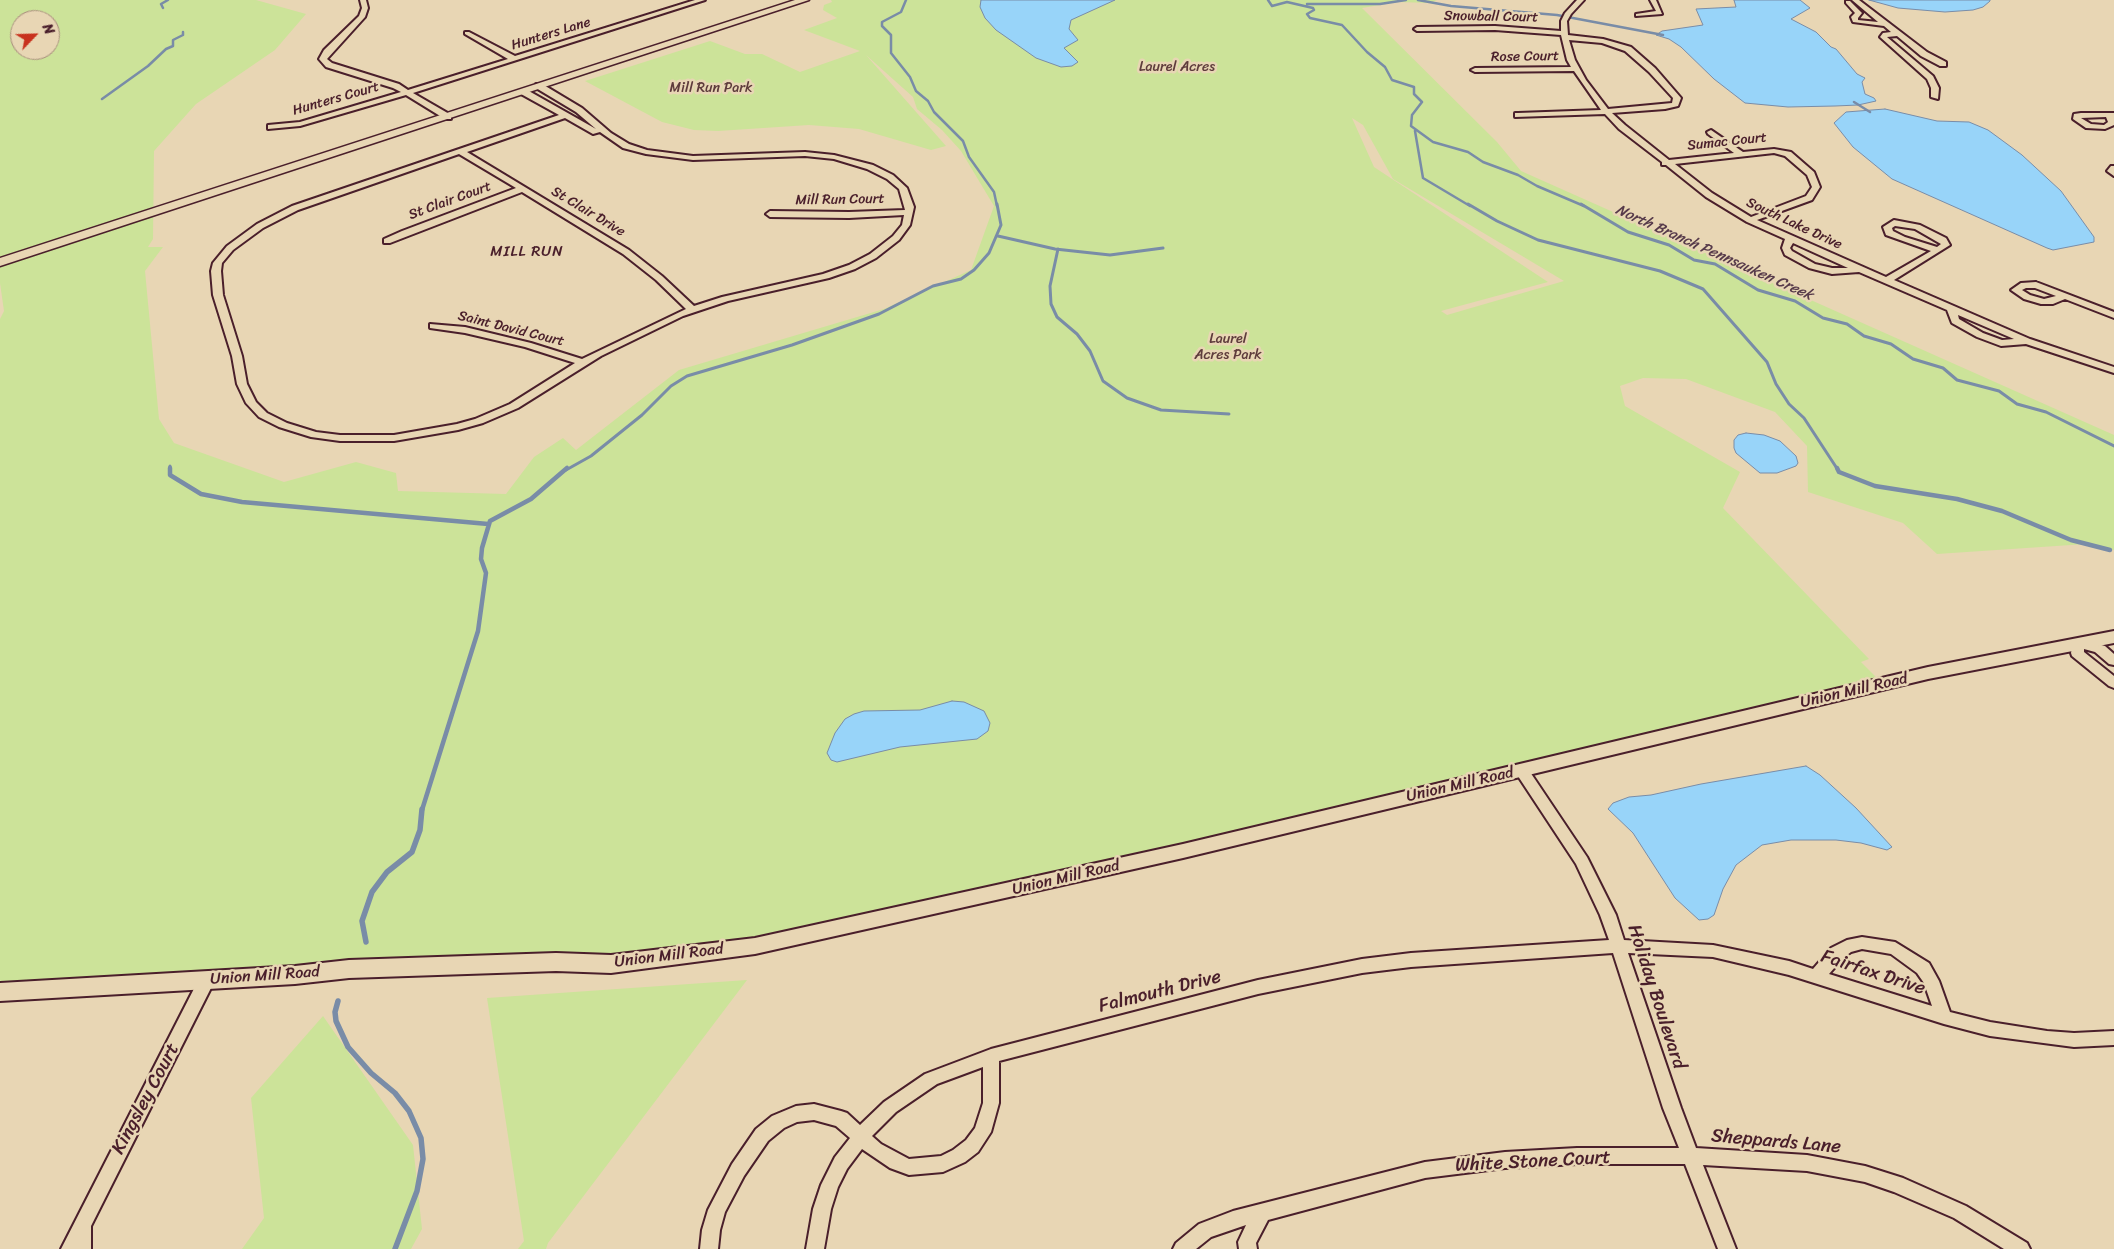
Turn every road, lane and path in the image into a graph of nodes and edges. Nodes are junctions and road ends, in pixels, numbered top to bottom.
1 (363, 0) edge
2 (702, 0) edge
3 (804, 0) edge
4 (1581, 0) edge
5 (1653, 0) edge
6 (1855, 0) edge
7 (1638, 14) dead end
8 (1885, 24) junction
9 (1417, 28) dead end
10 (467, 33) dead end
11 (1899, 34) junction
12 (1564, 35) junction
13 (514, 59) junction
14 (1943, 64) dead end
15 (1576, 69) junction
16 (1475, 70) dead end
17 (539, 86) junction
18 (407, 92) junction
19 (524, 92) junction
20 (1934, 97) dead end
21 (1606, 111) junction
22 (1518, 114) dead end
23 (565, 115) junction
24 (448, 116) junction
25 (271, 127) dead end
26 (1711, 132) dead end
27 (608, 135) junction
28 (460, 151) junction
29 (1740, 154) junction
30 (1665, 162) junction
31 (2114, 168) edge
32 (2114, 174) edge
33 (522, 189) junction
34 (910, 212) junction
35 (770, 214) dead end
36 (1750, 220) junction
37 (1790, 239) junction
38 (387, 242) dead end
39 (1938, 250) junction
40 (0, 262) edge
41 (1861, 270) junction
42 (1886, 281) junction
43 (2064, 296) dead end
44 (692, 309) junction
45 (2114, 315) edge
46 (433, 326) dead end
47 (582, 362) junction
48 (2114, 370) edge
49 (2114, 637) edge
50 (2079, 643) junction
51 (2114, 661) edge
52 (2114, 683) edge
53 (1521, 770) junction
54 (1619, 946) junction
55 (1817, 976) junction
56 (207, 980) junction
57 (0, 992) edge
58 (1944, 1017) junction
59 (2114, 1038) edge
60 (991, 1056) junction
61 (862, 1136) junction
62 (1689, 1156) junction
63 (1263, 1212) junction
64 (85, 1218) junction
65 (70, 1249) edge
66 (82, 1249) edge
67 (709, 1249) edge
68 (814, 1249) edge
69 (1182, 1249) edge
70 (1248, 1249) edge
71 (1727, 1249) edge
72 (2022, 1249) edge

1 - 18 street
2 - 13 street, Hunters Lane
3 - 17 main road
4 - 12 street
5 - 7 street
6 - 8 street
6 - 8 street
8 - 11 street
9 - 12 street, Snowball Court
10 - 13 street
11 - 14 street
11 - 20 street
12 - 15 street, South Lake Drive
12 - 21 street, Snowball Court
13 - 18 street, Hunters Lane
15 - 16 street, Rose Court
15 - 21 street, South Lake Drive
17 - 19 main road
17 - 27 street
18 - 24 street
18 - 25 street, Hunters Court
19 - 23 street
19 - 24 main road
21 - 22 street
21 - 30 street, South Lake Drive
23 - 27 street
23 - 28 street
24 - 40 main road
26 - 29 street
27 - 34 street
28 - 33 street, St Clair Drive
28 - 47 street
29 - 30 street, Sumac Court
29 - 36 street, Sumac Court
30 - 36 street, South Lake Drive
31 - 32 street
33 - 38 street, St Clair Court
33 - 44 street, St Clair Drive
34 - 35 street, Mill Run Court
34 - 44 street
36 - 37 street, South Lake Drive
37 - 41 street, South Lake Drive
37 - 41 street
39 - 39 street
39 - 42 street
41 - 42 street, South Lake Drive
42 - 48 street, South Lake Drive
43 - 45 street
44 - 47 street
46 - 47 street, Saint David Court
49 - 50 street, Union Mill Road
50 - 51 street
50 - 52 street
50 - 53 street, Union Mill Road
53 - 54 street, Holiday Boulevard
53 - 56 street, Union Mill Road
54 - 55 street, Fairfax Drive
54 - 60 street, Falmouth Drive
54 - 62 street, Holiday Boulevard
55 - 58 street, Fairfax Drive
55 - 58 street
56 - 57 street, Union Mill Road
56 - 64 street, Kingsley Court
58 - 59 street, Fairfax Drive
60 - 61 street, Falmouth Drive
60 - 61 street
61 - 67 street
61 - 68 street, Falmouth Drive
62 - 63 street, White Stone Court
62 - 71 street, Holiday Boulevard
62 - 72 street, Sheppards Lane
63 - 69 street, White Stone Court
63 - 70 street
64 - 65 street, Kingsley Court
64 - 66 street, Kingsley Court

